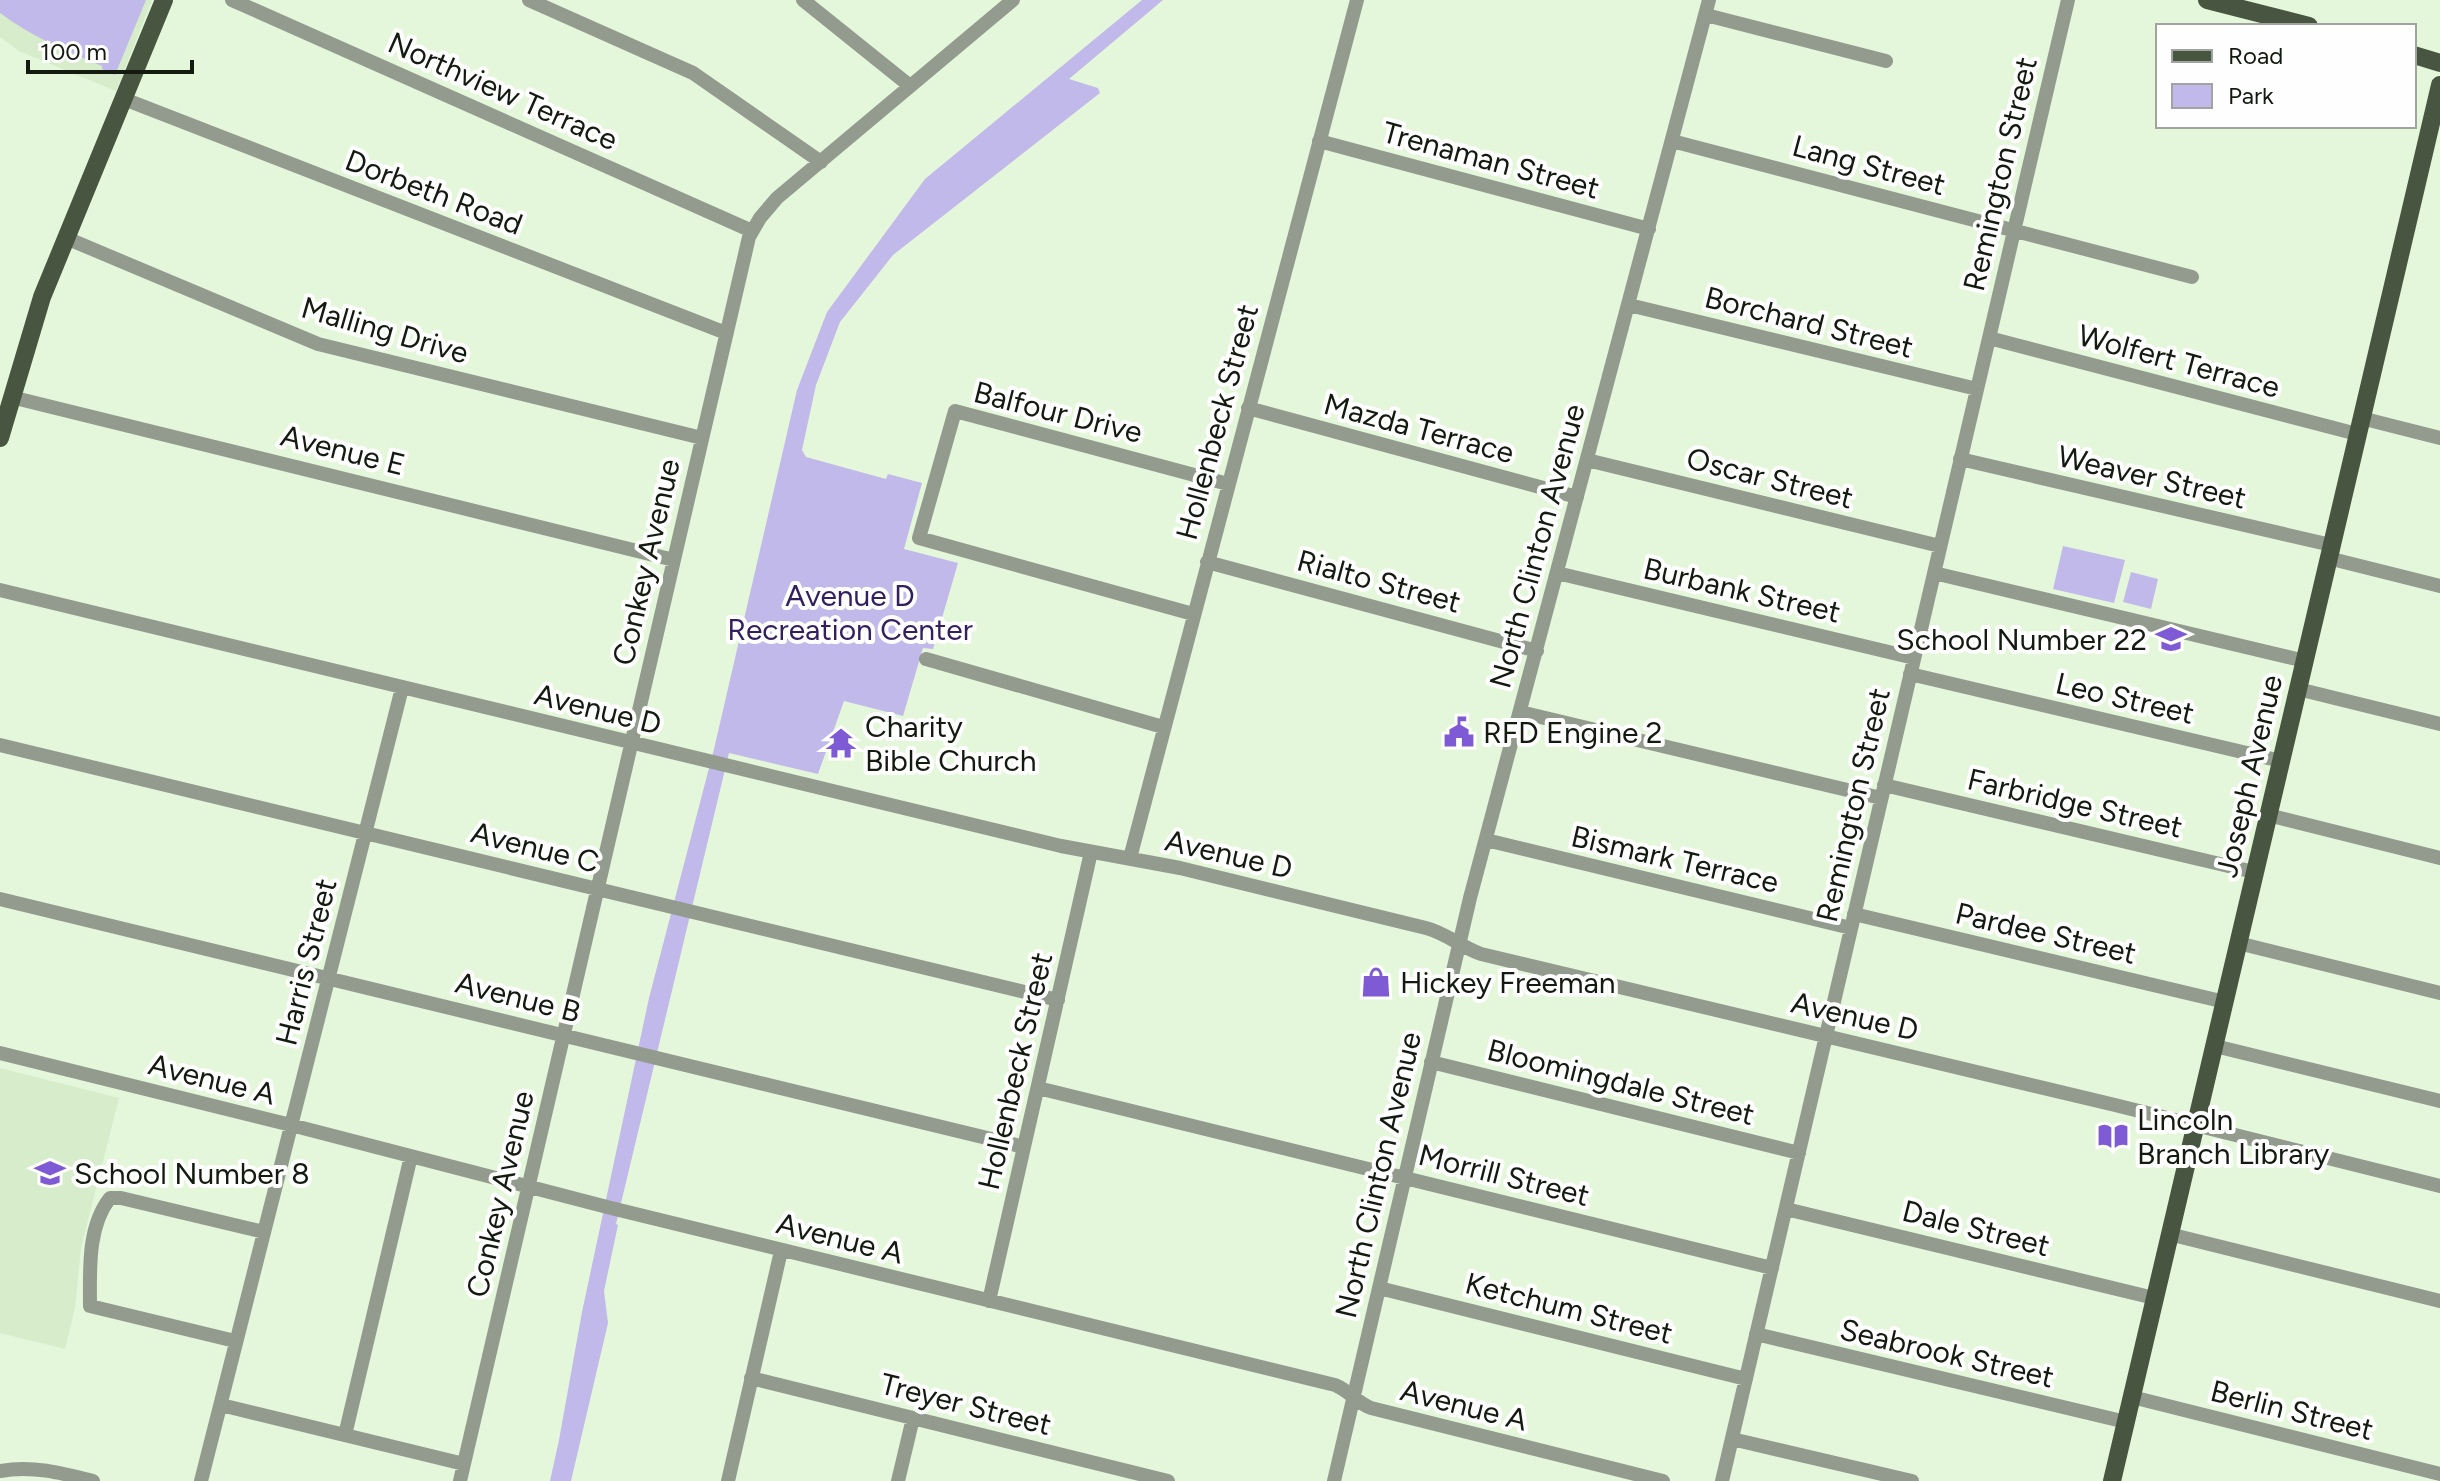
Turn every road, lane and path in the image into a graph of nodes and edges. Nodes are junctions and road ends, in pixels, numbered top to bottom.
1 (164, 0) edge
2 (232, 0) edge
3 (529, 0) edge
4 (803, 0) edge
5 (1013, 0) edge
6 (1357, 0) edge
7 (2068, 0) edge
8 (2207, 0) edge
9 (1708, 7) edge
10 (2301, 24) edge
11 (2416, 56) edge
12 (1886, 61) dead end
13 (2440, 63) edge
14 (2440, 85) edge
15 (910, 86) junction
16 (124, 99) junction
17 (1319, 141) junction
18 (1672, 141) junction
19 (821, 162) junction
20 (1649, 229) junction
21 (2014, 230) junction
22 (752, 231) junction
23 (66, 238) junction
24 (2192, 277) dead end
25 (1629, 305) junction
26 (726, 333) junction
27 (1989, 338) junction
28 (1977, 389) junction
29 (5, 395) edge
30 (1248, 408) junction
31 (2359, 426) junction
32 (0, 438) edge
33 (702, 438) junction
34 (2440, 438) edge
35 (1960, 459) junction
36 (1587, 460) junction
37 (1228, 484) junction
38 (1577, 497) junction
39 (1940, 546) junction
40 (2330, 552) junction
41 (674, 560) junction
42 (1207, 562) junction
43 (1557, 573) junction
44 (1934, 573) junction
45 (2440, 586) edge
46 (0, 590) edge
47 (1193, 614) junction
48 (1537, 651) junction
49 (1914, 658) junction
50 (926, 659) dead end
51 (2305, 661) junction
52 (1910, 674) junction
53 (402, 688) junction
54 (2298, 689) junction
55 (1520, 712) junction
56 (2440, 724) edge
57 (1163, 727) junction
58 (631, 744) junction
59 (0, 745) edge
60 (2281, 761) junction
61 (1883, 792) junction
62 (2268, 815) junction
63 (366, 833) junction
64 (1486, 840) junction
65 (1091, 852) junction
66 (1130, 858) junction
67 (2440, 858) edge
68 (2254, 872) junction
69 (597, 889) junction
70 (0, 899) edge
71 (1853, 921) junction
72 (2238, 943) junction
73 (1459, 944) junction
74 (329, 978) junction
75 (2440, 993) edge
76 (1058, 1000) junction
77 (2225, 1002) junction
78 (564, 1035) junction
79 (1826, 1036) junction
80 (2215, 1046) junction
81 (0, 1053) edge
82 (1431, 1062) junction
83 (1038, 1088) junction
84 (2440, 1101) edge
85 (291, 1125) junction
86 (2195, 1125) junction
87 (1024, 1147) junction
88 (1799, 1153) junction
89 (411, 1156) junction
90 (1405, 1177) junction
91 (529, 1186) junction
92 (2440, 1186) edge
93 (1786, 1209) junction
94 (264, 1232) junction
95 (2169, 1234) junction
96 (781, 1251) junction
97 (1772, 1268) junction
98 (1379, 1288) junction
99 (2154, 1298) junction
100 (989, 1301) junction
101 (2440, 1301) edge
102 (1756, 1334) junction
103 (235, 1341) junction
104 (751, 1378) junction
105 (1746, 1379) junction
106 (1354, 1396) junction
107 (2132, 1397) junction
108 (221, 1405) junction
109 (913, 1418) junction
110 (2126, 1422) junction
111 (345, 1435) junction
112 (1732, 1439) junction
113 (464, 1464) junction
114 (0, 1471) edge
115 (2440, 1474) edge
116 (93, 1481) edge
117 (201, 1481) edge
118 (460, 1481) edge
119 (728, 1481) edge
120 (898, 1481) edge
121 (1168, 1481) edge
122 (1334, 1481) edge
123 (1663, 1481) edge
124 (1722, 1481) edge
125 (1912, 1481) edge
126 (2112, 1481) edge

1 - 16 main road
2 - 22 street, Northview Terrace
3 - 19 street
4 - 15 street
5 - 15 street, Conkey Avenue
6 - 17 street, Hollenbeck Street
7 - 21 street, Remington Street
8 - 10 main road
9 - 12 street
9 - 18 street, North Clinton Avenue
11 - 13 main road
14 - 31 main road, Joseph Avenue
15 - 19 street, Conkey Avenue
16 - 23 main road
16 - 26 street, Dorbeth Road
17 - 20 street, Trenaman Street
17 - 30 street, Hollenbeck Street
18 - 20 street, North Clinton Avenue
18 - 21 street, Lang Street
19 - 22 street, Conkey Avenue
20 - 25 street, North Clinton Avenue
21 - 24 street, Lang Street
21 - 27 street, Remington Street
22 - 26 street, Conkey Avenue
23 - 29 main road
23 - 33 street, Malling Drive
25 - 28 street, Borchard Street
25 - 36 street, North Clinton Avenue
26 - 33 street, Conkey Avenue
27 - 28 street, Remington Street
27 - 31 street, Wolfert Terrace
28 - 35 street, Remington Street
29 - 32 main road
29 - 41 street, Avenue E
30 - 37 street, Hollenbeck Street
30 - 38 street, Mazda Terrace
31 - 34 street, Wolfert Terrace
31 - 40 main road, Joseph Avenue
33 - 41 street, Conkey Avenue
35 - 39 street, Remington Street
35 - 40 street, Weaver Street
36 - 38 street, North Clinton Avenue
36 - 39 street, Oscar Street
37 - 42 street, Hollenbeck Street
37 - 47 street, Balfour Drive
38 - 43 street, North Clinton Avenue
39 - 44 street, Remington Street
40 - 45 street, Weaver Street
40 - 51 main road, Joseph Avenue
41 - 58 street, Conkey Avenue
42 - 47 street, Hollenbeck Street
42 - 48 street, Rialto Street
43 - 48 street, North Clinton Avenue
43 - 49 street, Burbank Street
44 - 49 street, Remington Street
44 - 51 street
46 - 53 street, Avenue D
47 - 57 street, Hollenbeck Street
48 - 55 street, North Clinton Avenue
49 - 52 street, Remington Street
50 - 57 street
51 - 54 main road, Joseph Avenue
52 - 60 street, Leo Street
52 - 61 street, Remington Street
53 - 58 street, Avenue D
53 - 63 street, Harris Street
54 - 56 street
54 - 60 main road, Joseph Avenue
55 - 61 street, Farbridge Street
55 - 64 street, North Clinton Avenue
57 - 66 street, Hollenbeck Street
58 - 65 street, Avenue D
58 - 69 street, Conkey Avenue
59 - 63 street, Avenue C
60 - 62 main road, Joseph Avenue
61 - 68 street, Farbridge Street
61 - 71 street, Remington Street
62 - 67 street
62 - 68 main road, Joseph Avenue
63 - 69 street, Avenue C
63 - 74 street, Harris Street
64 - 71 street, Bismark Terrace
64 - 73 street, North Clinton Avenue
65 - 66 street, Avenue D
65 - 76 street, Hollenbeck Street
66 - 73 street, Avenue D
68 - 72 main road, Joseph Avenue
69 - 76 street, Avenue C
69 - 78 street, Conkey Avenue
70 - 74 street, Avenue B
71 - 77 street, Pardee Street
71 - 79 street, Remington Street
72 - 75 street
72 - 77 main road, Joseph Avenue
73 - 79 street, Avenue D
73 - 82 street, North Clinton Avenue
74 - 78 street, Avenue B
74 - 85 street, Harris Street
76 - 83 street, Hollenbeck Street
77 - 80 main road, Joseph Avenue
78 - 87 street, Avenue B
78 - 91 street, Conkey Avenue
79 - 86 street, Avenue D
79 - 88 street, Remington Street
80 - 84 street
80 - 86 main road, Joseph Avenue
81 - 85 street, Avenue A
82 - 88 street, Bloomingdale Street
82 - 90 street, North Clinton Avenue
83 - 87 street, Hollenbeck Street
83 - 90 street, Morrill Street
85 - 89 street, Avenue A
85 - 94 street, Harris Street
86 - 92 street, Avenue D
86 - 95 main road, Joseph Avenue
87 - 100 street, Hollenbeck Street
88 - 93 street, Remington Street
89 - 91 street, Avenue A
89 - 111 street
90 - 97 street, Morrill Street
90 - 98 street, North Clinton Avenue
91 - 96 street, Avenue A
91 - 113 street, Conkey Avenue
93 - 97 street, Remington Street
93 - 99 street, Dale Street
94 - 103 street, Harris Street
94 - 103 street
95 - 99 main road, Joseph Avenue
95 - 101 street
96 - 100 street, Avenue A
96 - 104 street
97 - 102 street, Remington Street
98 - 105 street, Ketchum Street
98 - 106 street, North Clinton Avenue
99 - 107 main road, Joseph Avenue
100 - 106 street, Avenue A
102 - 105 street, Remington Street
102 - 110 street, Seabrook Street
103 - 108 street, Harris Street
104 - 109 street, Treyer Street
104 - 119 street
105 - 112 street, Remington Street
106 - 122 street, North Clinton Avenue
106 - 123 street, Avenue A
107 - 110 main road, Joseph Avenue
107 - 115 street, Berlin Street
108 - 111 street
108 - 117 street, Harris Street
109 - 120 street
109 - 121 street, Treyer Street
110 - 126 main road, Joseph Avenue
111 - 113 street
112 - 124 street, Remington Street
112 - 125 street
113 - 118 street, Conkey Avenue
114 - 116 street

